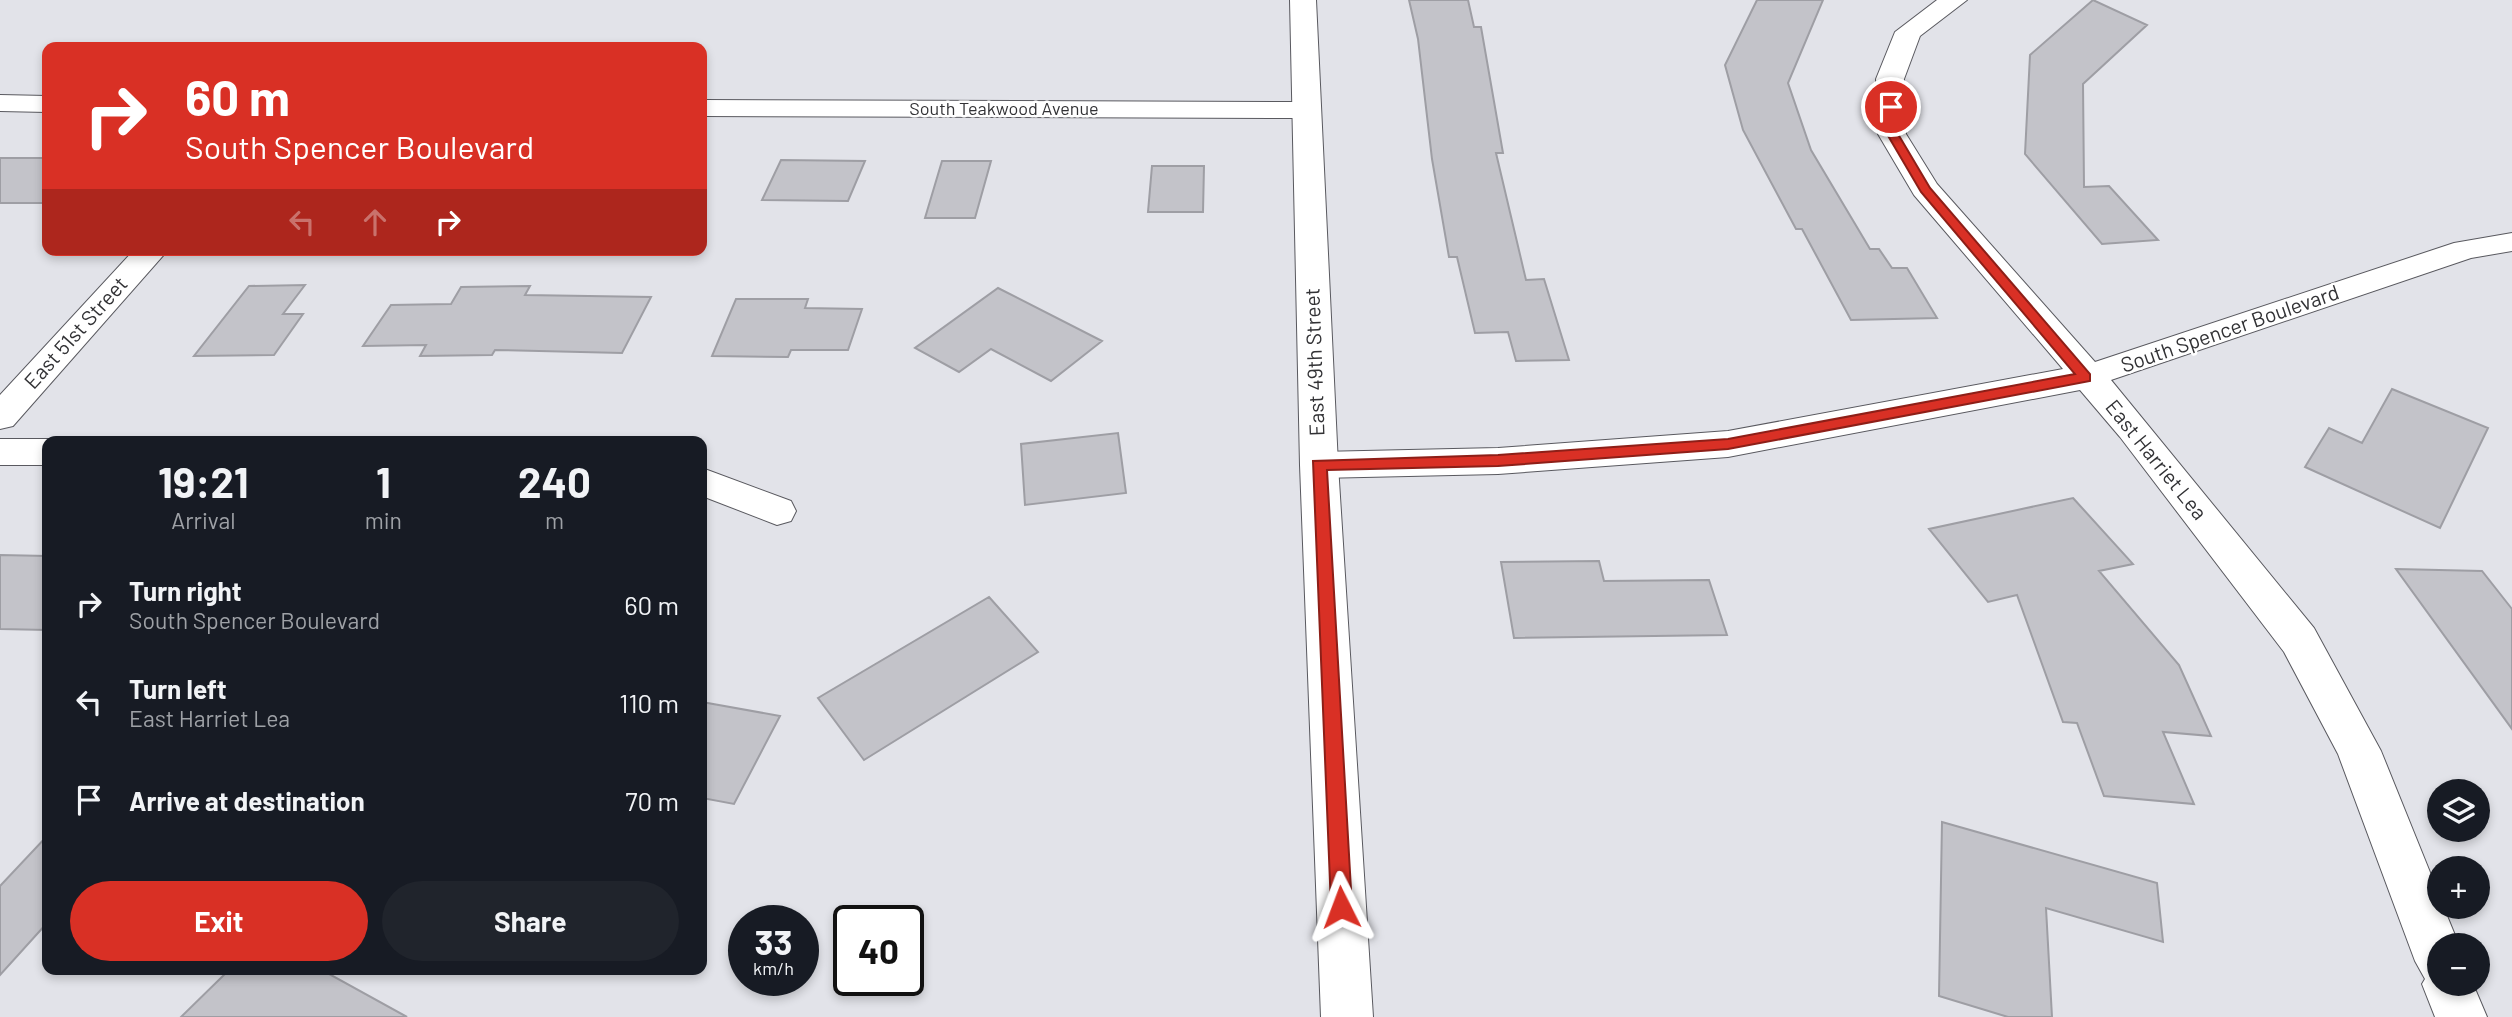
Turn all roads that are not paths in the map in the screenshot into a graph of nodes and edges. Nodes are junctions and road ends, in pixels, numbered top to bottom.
1 (1303, 0) edge
2 (1954, 0) edge
3 (0, 103) edge
4 (42, 104) edge
5 (707, 108) edge
6 (1307, 110) junction
7 (2512, 242) edge
8 (147, 256) edge
9 (2085, 377) junction
10 (0, 417) edge
11 (0, 452) edge
12 (42, 452) edge
13 (1319, 465) junction
14 (707, 483) edge
15 (777, 511) dead end
16 (2429, 933) edge
17 (2453, 996) edge
18 (1347, 1017) edge
19 (2461, 1017) edge

1 - 6 street, East 49th Street
2 - 9 street, East Harriet Lea
3 - 4 street
5 - 6 street, South Teakwood Avenue
6 - 13 street, East 49th Street
7 - 9 street, South Spencer Boulevard
8 - 10 street, East 51st Street
9 - 13 street, South Spencer Boulevard
9 - 16 street, East Harriet Lea
11 - 12 street
13 - 18 street, East 49th Street
14 - 15 street
17 - 19 street

